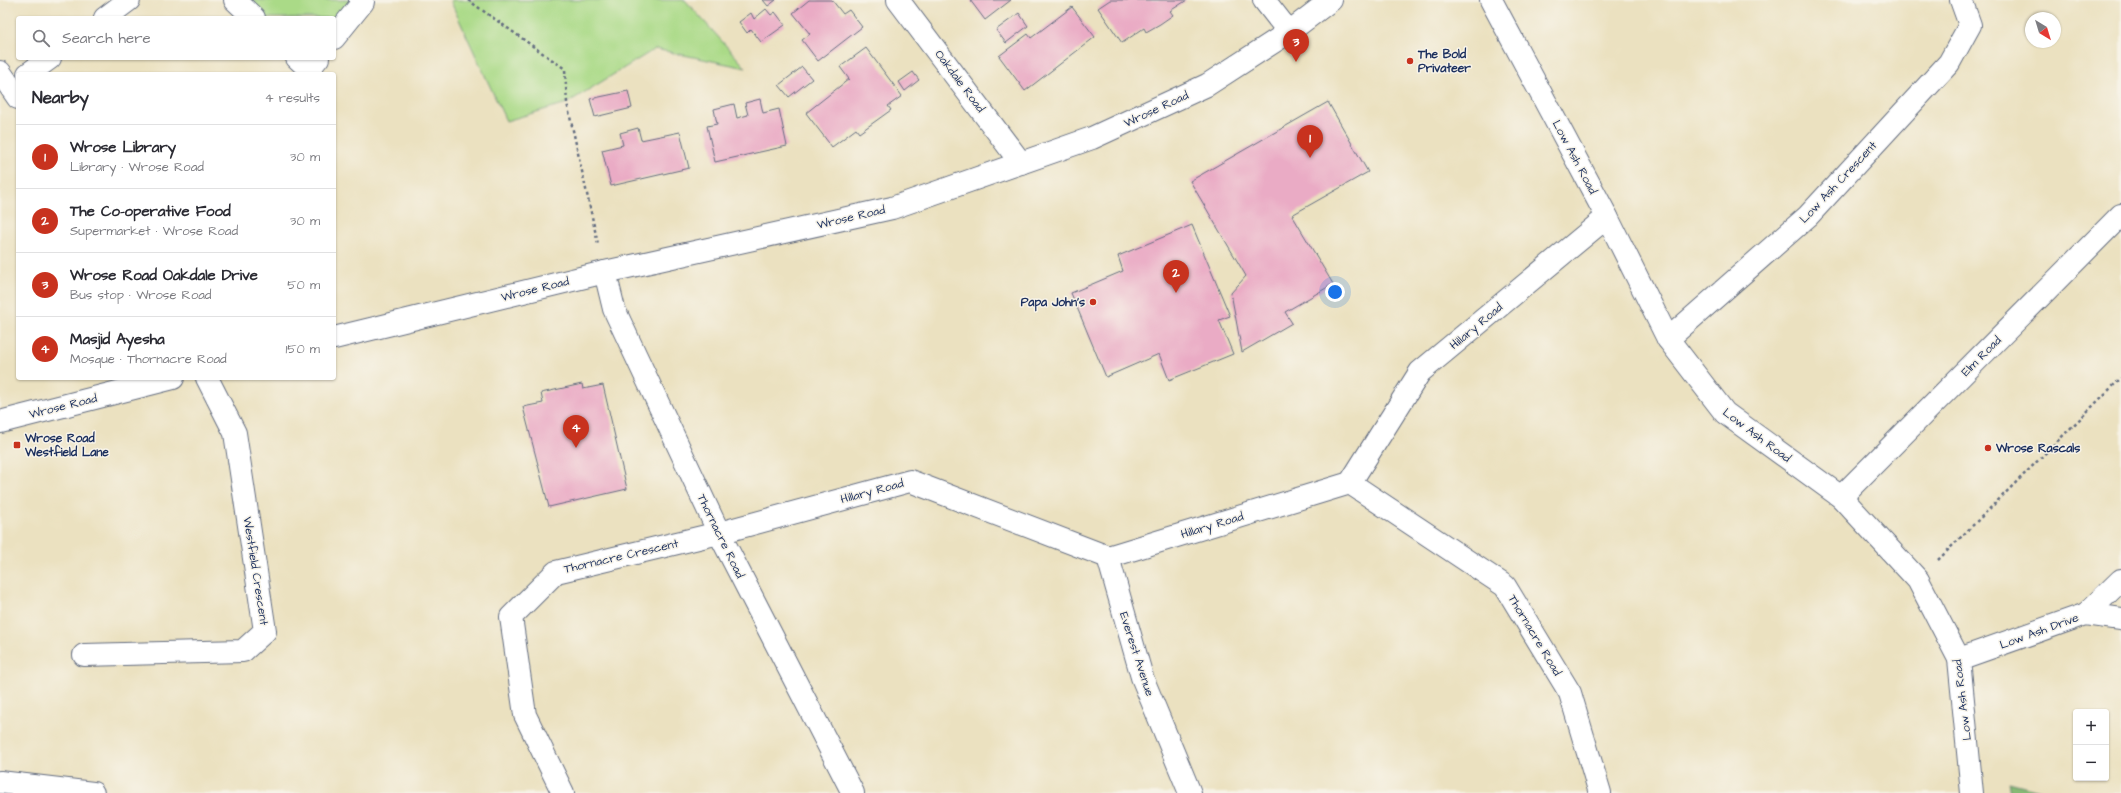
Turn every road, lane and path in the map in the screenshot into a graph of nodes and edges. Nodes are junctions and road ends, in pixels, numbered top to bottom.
1 (129, 0) edge
2 (234, 0) edge
3 (360, 0) edge
4 (468, 0) edge
5 (898, 0) edge
6 (1264, 0) edge
7 (1331, 0) edge
8 (1492, 0) edge
9 (1961, 0) edge
10 (108, 16) edge
11 (252, 16) edge
12 (1289, 32) junction
13 (336, 36) edge
14 (47, 60) edge
15 (299, 60) edge
16 (316, 60) edge
17 (31, 72) edge
18 (1022, 163) junction
19 (2121, 215) edge
20 (1608, 217) junction
21 (605, 272) junction
22 (336, 338) edge
23 (1668, 338) junction
24 (2121, 378) edge
25 (165, 380) edge
26 (208, 380) edge
27 (0, 422) edge
28 (1350, 483) junction
29 (1841, 497) junction
30 (719, 533) junction
31 (1108, 557) junction
32 (1918, 580) junction
33 (2121, 580) edge
34 (2086, 614) junction
35 (2121, 619) edge
36 (84, 655) dead end
37 (1959, 659) junction
38 (0, 782) edge
39 (93, 793) edge
40 (563, 793) edge
41 (853, 793) edge
42 (1190, 793) edge
43 (1600, 793) edge
44 (1972, 793) edge

1 - 10 street
2 - 11 street
3 - 13 street
4 - 21 path
5 - 18 street, Oakdale Road
6 - 12 street
7 - 12 street, Wrose Road
8 - 20 street, Low Ash Road
9 - 23 street, Low Ash Crescent
12 - 18 street, Wrose Road
14 - 17 street
15 - 16 street
18 - 21 street, Wrose Road
19 - 29 street, Elm Road
20 - 23 street, Low Ash Road
20 - 28 street, Hillary Road
21 - 22 street, Wrose Road
21 - 30 street, Thornacre Road
23 - 29 street, Low Ash Road
24 - 32 path
25 - 27 street, Wrose Road
26 - 36 street, Westfield Crescent
28 - 31 street, Hillary Road
28 - 43 street, Thornacre Road
29 - 32 street, Low Ash Road
30 - 31 street, Hillary Road
30 - 40 street, Thornacre Crescent
30 - 41 street, Thornacre Road
31 - 42 street, Everest Avenue
32 - 37 street, Low Ash Road
33 - 34 street
34 - 35 street, Low Ash Drive
34 - 37 street, Low Ash Drive
37 - 44 street, Low Ash Road
38 - 39 street

